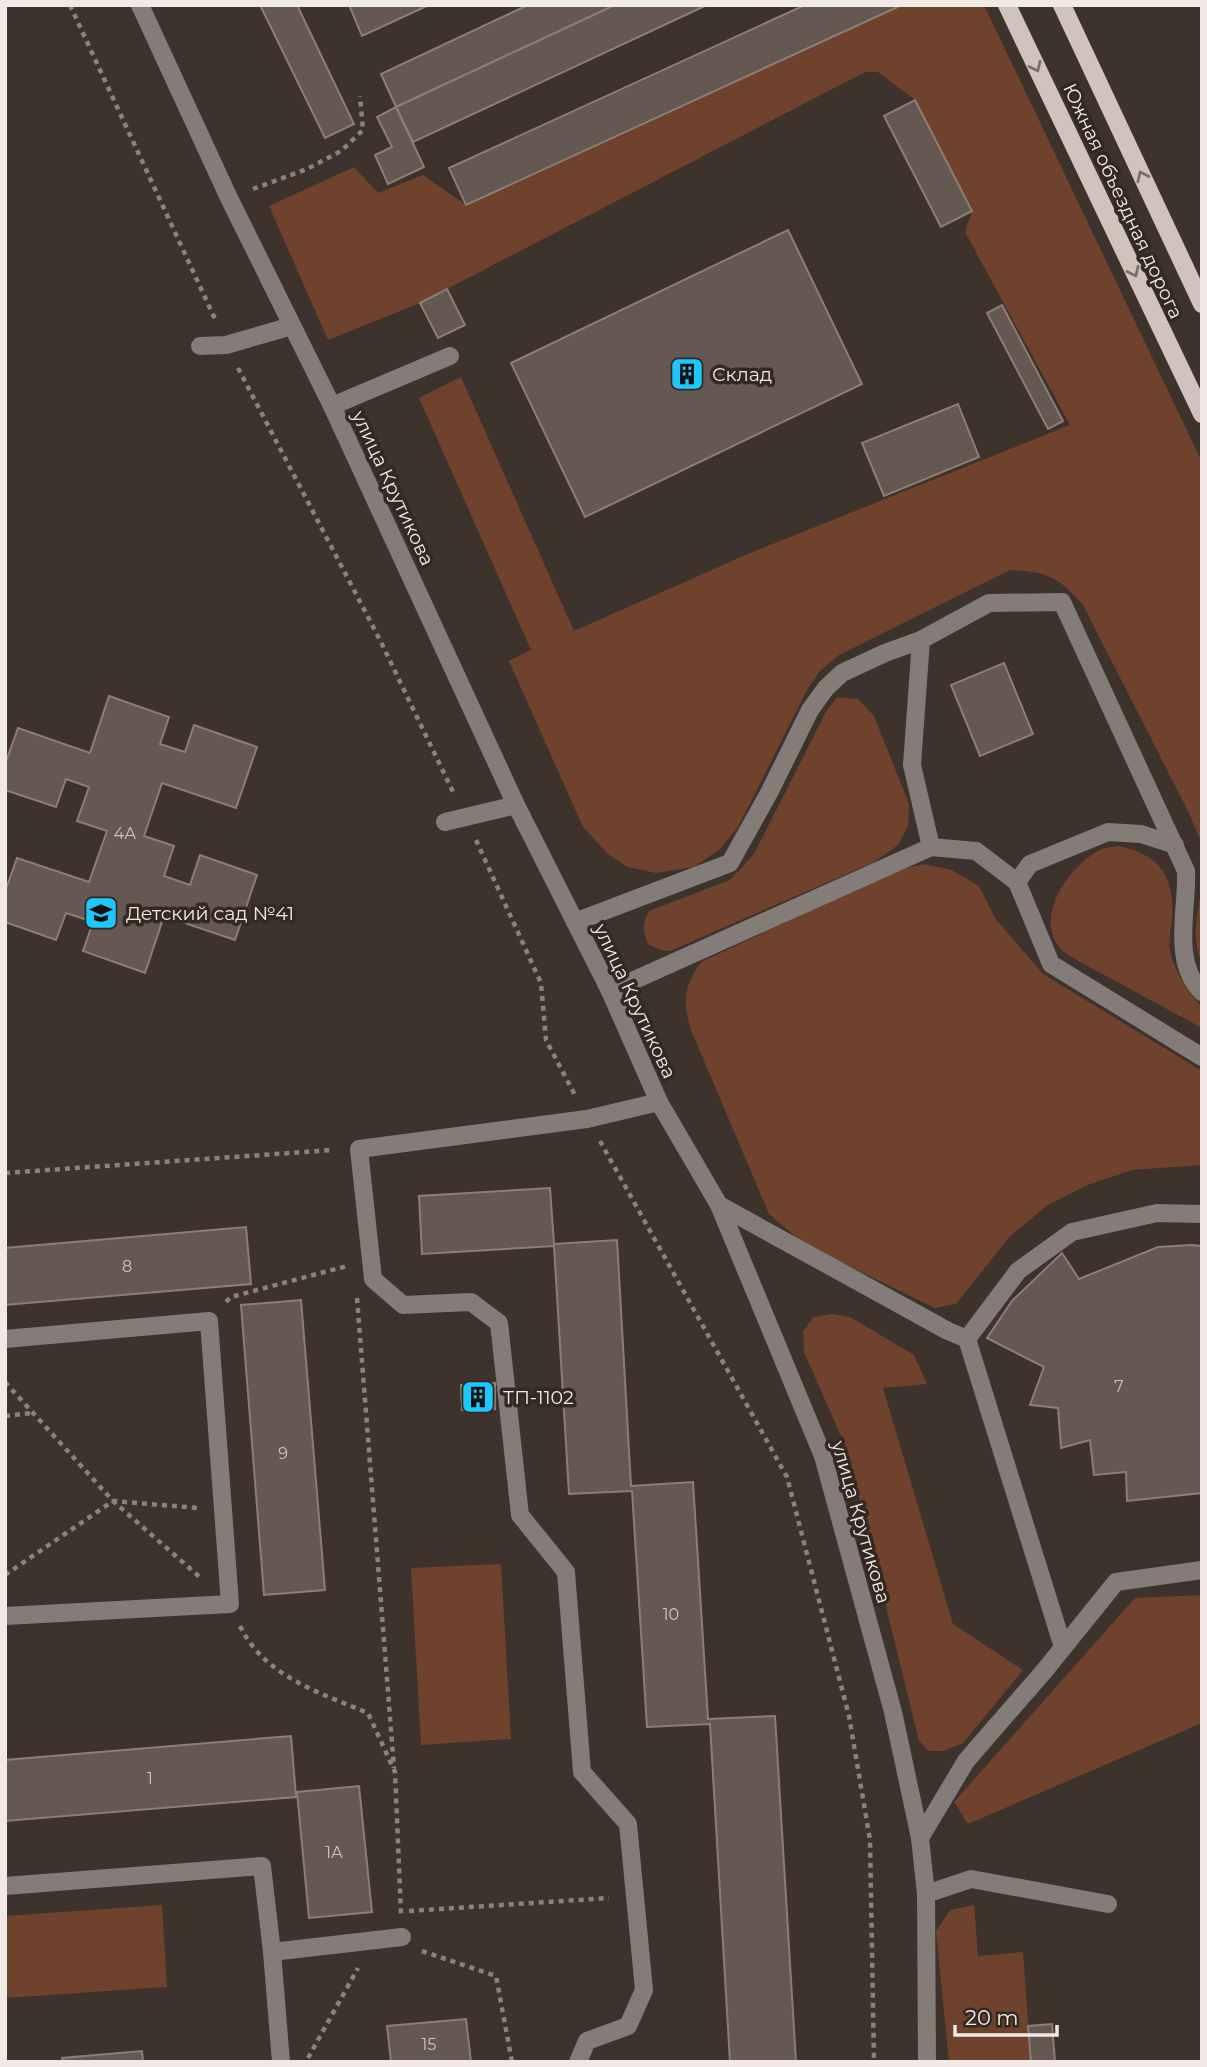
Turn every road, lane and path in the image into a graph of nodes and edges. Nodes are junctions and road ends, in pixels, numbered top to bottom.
1 (70, 5) edge
2 (140, 5) edge
3 (1007, 5) edge
4 (1062, 5) edge
5 (360, 96) dead end
6 (229, 198) junction
7 (1202, 304) edge
8 (292, 326) junction
9 (226, 345) junction
10 (200, 346) dead end
11 (450, 356) dead end
12 (332, 406) junction
13 (1202, 414) edge
14 (921, 640) junction
15 (516, 805) junction
16 (465, 817) junction
17 (445, 822) dead end
18 (1175, 845) junction
19 (931, 847) junction
20 (1017, 882) junction
21 (575, 922) junction
22 (610, 991) junction
23 (1202, 992) edge
24 (1202, 1058) edge
25 (659, 1102) junction
26 (587, 1119) junction
27 (359, 1149) junction
28 (5, 1172) edge
29 (719, 1205) junction
30 (1202, 1214) edge
31 (354, 1264) dead end
32 (356, 1291) dead end
33 (209, 1321) junction
34 (5, 1339) edge
35 (967, 1339) junction
36 (5, 1382) edge
37 (33, 1413) junction
38 (5, 1416) edge
39 (113, 1501) junction
40 (222, 1510) junction
41 (1202, 1570) edge
42 (5, 1575) edge
43 (230, 1604) junction
44 (5, 1616) edge
45 (1063, 1647) junction
46 (395, 1772) junction
47 (920, 1838) junction
48 (5, 1886) edge
49 (926, 1894) junction
50 (635, 1896) junction
51 (1108, 1903) dead end
52 (401, 1911) junction
53 (402, 1937) junction
54 (374, 1940) junction
55 (272, 1952) junction
56 (281, 2062) edge
57 (306, 2062) edge
58 (512, 2062) edge
59 (578, 2062) edge
60 (874, 2062) edge
61 (927, 2062) edge

1 - 9 path
2 - 6 street, улица Крутикова
3 -> 13 main road, Южная объездная дорога
7 -> 4 main road, Южная объездная дорога
5 - 6 path
6 - 8 street, улица Крутикова
8 - 9 street
8 - 12 street, улица Крутикова
9 - 10 street
9 - 16 path
11 - 12 street
12 - 15 street, улица Крутикова
14 - 18 street
14 - 19 street
14 - 21 street
15 - 16 street
15 - 21 street, улица Крутикова
16 - 17 street
16 - 26 path
18 - 20 street
18 - 23 street
19 - 20 street
19 - 22 street
20 - 24 street
21 - 22 street, улица Крутикова
22 - 25 street, улица Крутикова
25 - 26 street
25 - 29 street, улица Крутикова
26 - 27 street
26 - 60 path
27 - 28 path
27 - 50 street
29 - 35 street
29 - 47 street, улица Крутикова
30 - 35 street
31 - 33 path
32 - 46 path
33 - 34 street
33 - 40 street
35 - 45 street
36 - 37 path
37 - 38 path
37 - 39 path
39 - 40 path
39 - 42 path
39 - 43 path
40 - 43 street
41 - 45 street
43 - 44 street
43 - 46 path
45 - 47 street
46 - 52 path
47 - 49 street, улица Крутикова
48 - 55 street
49 - 51 street
49 - 61 street, улица Крутикова
50 - 52 path
50 - 59 street
52 - 53 path
53 - 54 street
53 - 58 path
54 - 55 street
54 - 57 path
55 - 56 street

